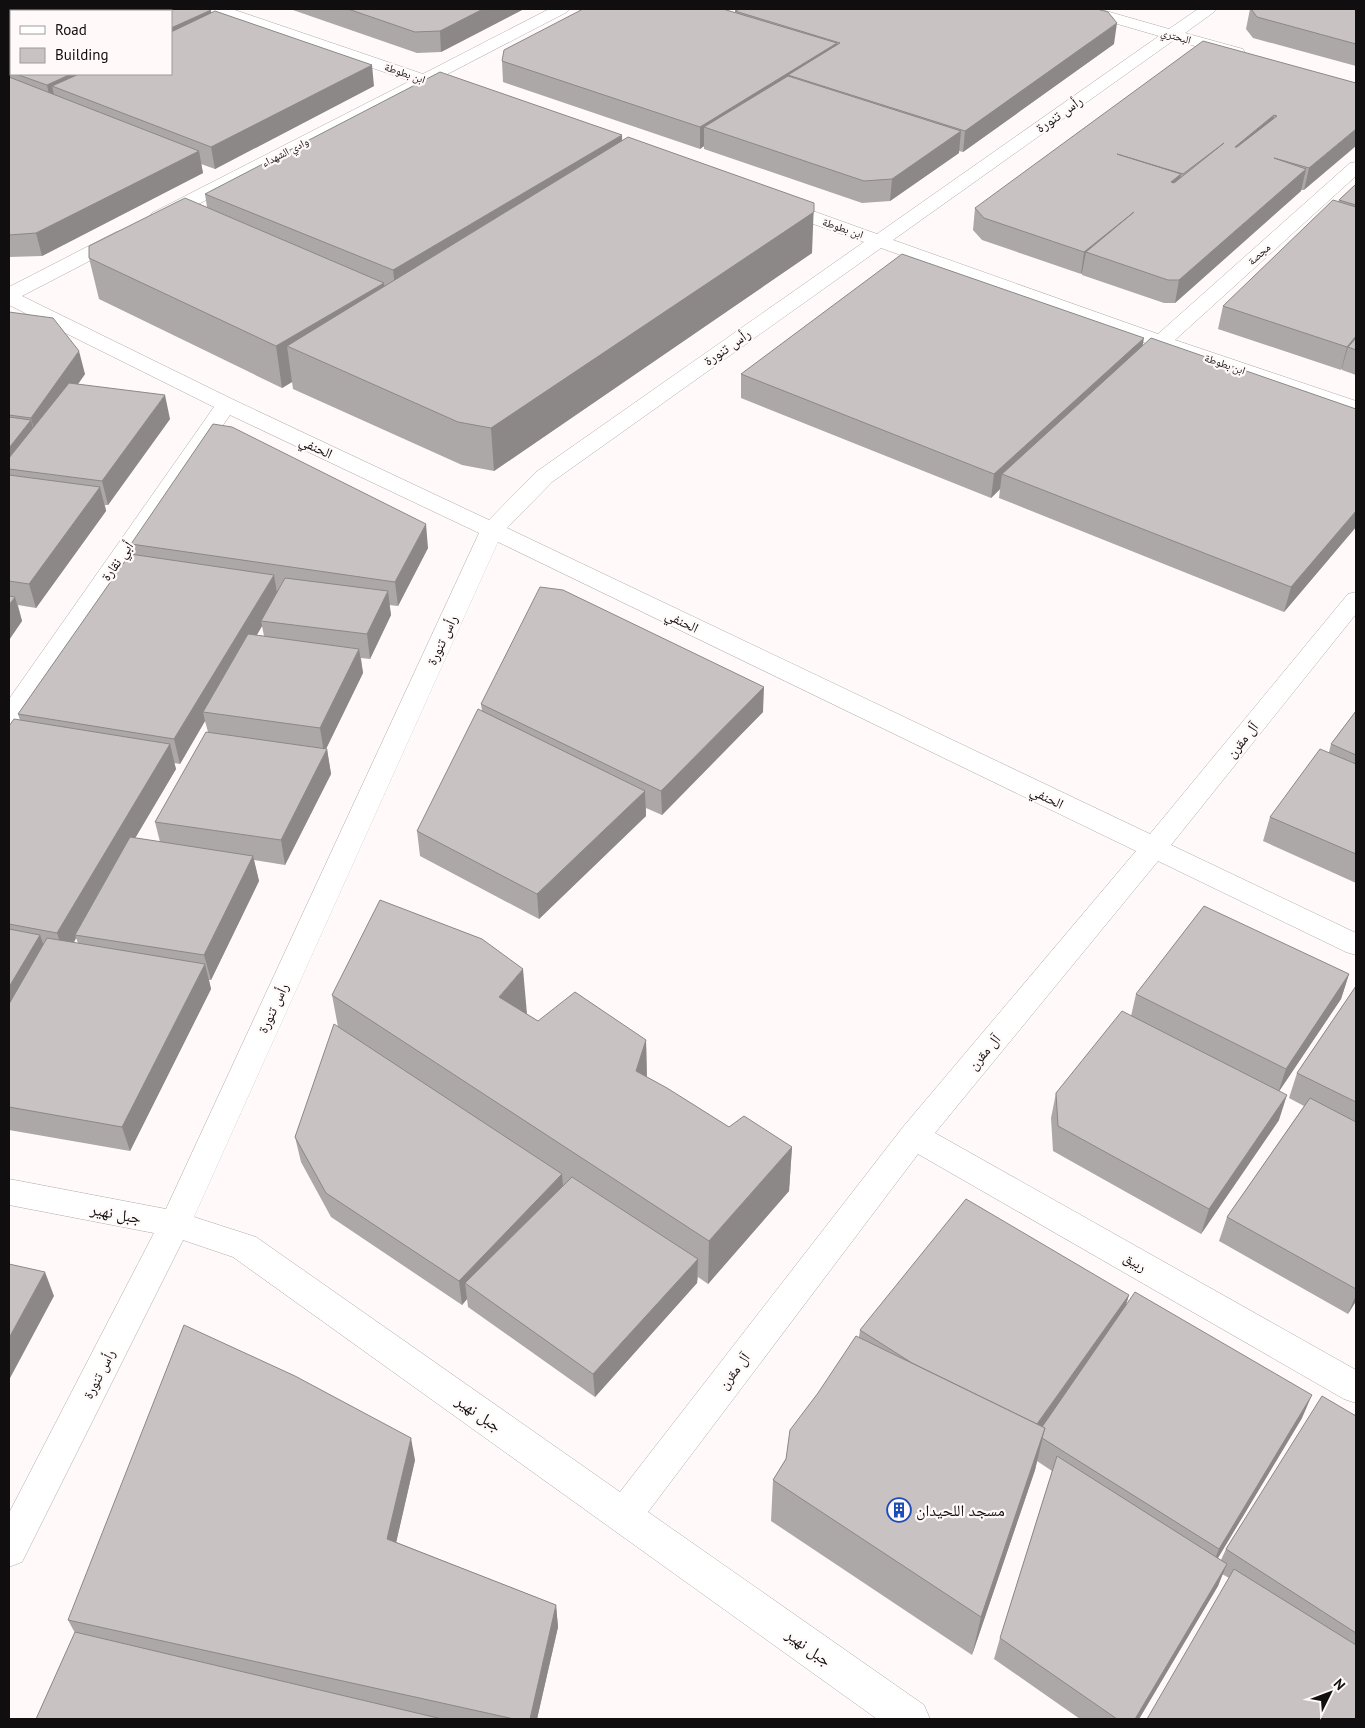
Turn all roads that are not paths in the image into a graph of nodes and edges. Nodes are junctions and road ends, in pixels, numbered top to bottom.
1 (217, 9) edge
2 (561, 9) edge
3 (1082, 9) edge
4 (1208, 9) edge
5 (1172, 34) junction
6 (1251, 57) edge
7 (425, 80) junction
8 (480, 100) edge
9 (1356, 167) edge
10 (762, 199) edge
11 (879, 240) junction
12 (9, 296) edge
13 (1161, 342) junction
14 (226, 405) junction
15 (1356, 408) edge
16 (492, 530) junction
17 (1356, 599) edge
18 (9, 717) edge
19 (1154, 848) junction
20 (1356, 945) edge
21 (914, 1136) junction
22 (9, 1192) edge
23 (175, 1224) junction
24 (1356, 1388) edge
25 (624, 1515) junction
26 (9, 1550) edge
27 (910, 1719) edge

1 - 7 street, ابن بطوطة
2 - 7 street, وادي الشهداء
3 - 5 street, البحتري
4 - 5 street, رأس تنورة
5 - 6 street, البحتري
5 - 11 street, رأس تنورة
7 - 8 street, ابن بطوطة
7 - 12 street, وادي الشهداء
9 - 13 street, مجصة
10 - 11 street, ابن بطوطة
11 - 13 street, ابن بطوطة
11 - 16 street, رأس تنورة
12 - 14 street, الحنفي
13 - 15 street, ابن بطوطة
14 - 16 street, الحنفي
14 - 18 street, أبي نقارة
16 - 19 street, الحنفي
16 - 23 street, رأس تنورة
17 - 19 street, آل مقرن
19 - 20 street, الحنفي
19 - 21 street, آل مقرن
21 - 24 street, ربيق
21 - 25 street, آل مقرن
22 - 23 street, جبل نهير
23 - 25 street, جبل نهير
23 - 26 street, رأس تنورة
25 - 27 street, جبل نهير

